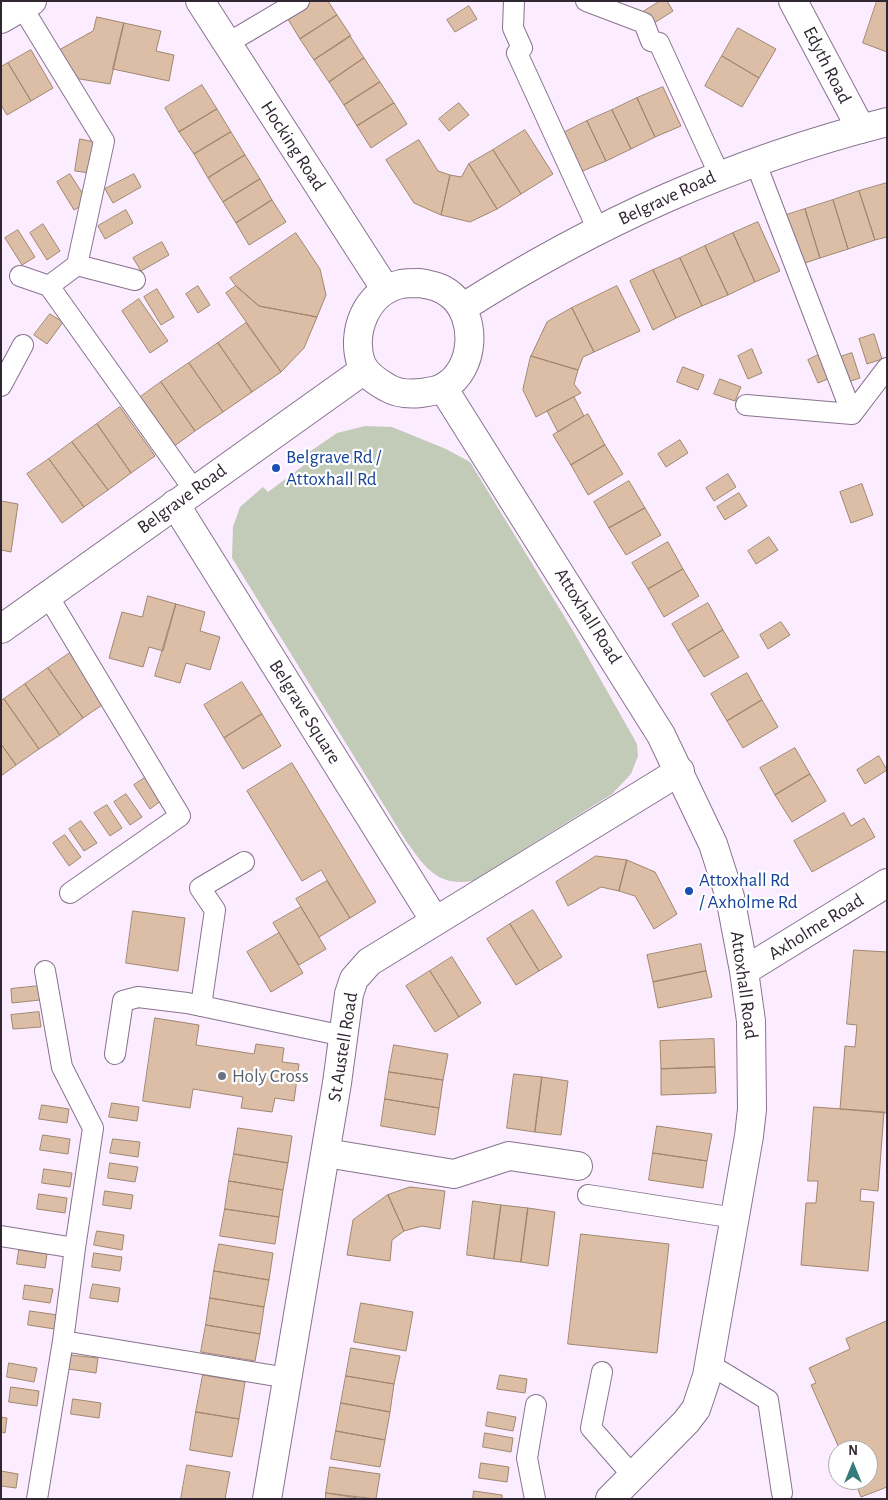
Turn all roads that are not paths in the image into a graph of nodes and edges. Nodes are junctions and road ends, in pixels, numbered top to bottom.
1 (200, 1) edge
2 (299, 1) edge
3 (514, 1) edge
4 (586, 1) edge
5 (793, 1) edge
6 (18, 9) edge
7 (228, 44) junction
8 (874, 126) edge
9 (755, 161) junction
10 (719, 174) junction
11 (598, 230) junction
12 (77, 265) junction
13 (20, 276) dead end
14 (135, 280) dead end
15 (49, 286) junction
16 (386, 290) junction
17 (462, 308) junction
18 (23, 345) dead end
19 (887, 368) edge
20 (364, 370) junction
21 (1, 386) edge
22 (443, 388) junction
23 (746, 405) dead end
24 (852, 414) junction
25 (185, 497) junction
26 (48, 596) junction
27 (1, 629) edge
28 (680, 771) junction
29 (244, 862) dead end
30 (887, 883) edge
31 (70, 894) dead end
32 (435, 921) junction
33 (45, 970) dead end
34 (744, 970) junction
35 (201, 1006) junction
36 (344, 1036) junction
37 (115, 1054) dead end
38 (326, 1153) junction
39 (578, 1166) dead end
40 (588, 1195) dead end
41 (735, 1218) junction
42 (1, 1236) edge
43 (76, 1248) junction
44 (63, 1341) junction
45 (709, 1364) junction
46 (602, 1372) dead end
47 (288, 1378) junction
48 (536, 1406) dead end
49 (633, 1476) junction
50 (782, 1493) dead end
51 (38, 1499) edge
52 (267, 1499) edge
53 (535, 1499) edge
54 (610, 1499) edge

1 - 7 street, Hocking Road
2 - 7 lane
3 - 11 lane
4 - 10 lane
5 - 8 street, Edyth Road
6 - 12 lane
7 - 16 street, Hocking Road
8 - 9 street, Belgrave Road
9 - 10 street, Belgrave Road
9 - 24 lane
10 - 11 street, Belgrave Road
11 - 17 street, Belgrave Road
12 - 14 lane
12 - 15 lane
13 - 15 lane
15 - 25 lane
16 - 17 street
16 - 20 street
17 - 22 street
18 - 21 lane
19 - 24 lane
20 - 22 street
20 - 25 street, Belgrave Road
22 - 28 street, Attoxhall Road
23 - 24 lane
25 - 26 street, Belgrave Road
25 - 32 street, Belgrave Square
26 - 27 street, Belgrave Road
26 - 31 lane
28 - 32 street, St Austell Road
28 - 34 street, Attoxhall Road
29 - 35 lane
30 - 34 street, Axholme Road
32 - 36 street, St Austell Road
33 - 43 lane
34 - 41 street, Attoxhall Road
35 - 36 lane
35 - 37 lane
36 - 38 street, St Austell Road
38 - 39 street
38 - 47 street, St Austell Road
40 - 41 lane
41 - 45 street, Attoxhall Road
42 - 43 lane
43 - 44 lane
44 - 47 lane
44 - 51 lane
45 - 49 street, Attoxhall Road
45 - 50 lane
46 - 49 lane
47 - 52 street, St Austell Road
48 - 53 lane
49 - 54 street, Attoxhall Road

